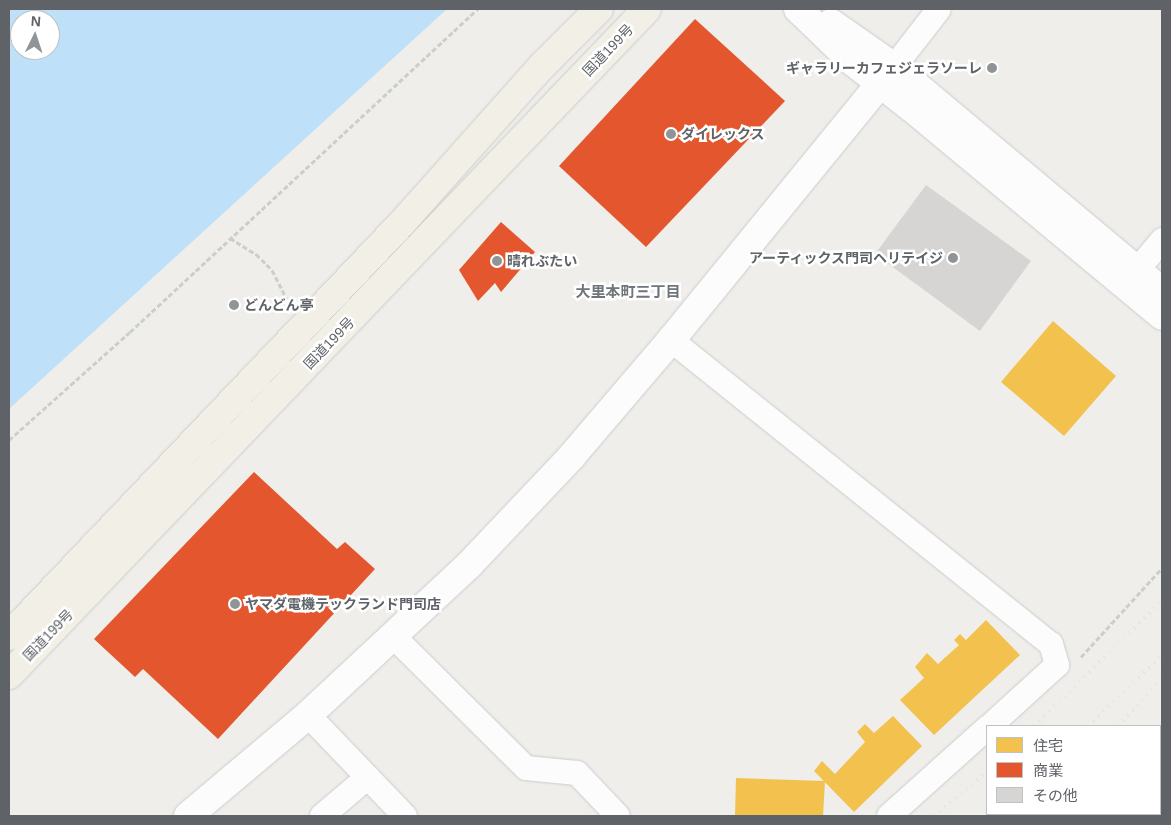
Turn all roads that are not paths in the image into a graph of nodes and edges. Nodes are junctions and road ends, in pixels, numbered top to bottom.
1 (599, 9) edge
2 (647, 9) edge
3 (798, 9) edge
4 (808, 9) edge
5 (939, 9) edge
6 (888, 75) junction
7 (1162, 240) edge
8 (1138, 269) junction
9 (1162, 291) edge
10 (1162, 316) edge
11 (671, 340) junction
12 (9, 636) edge
13 (394, 637) junction
14 (9, 676) edge
15 (308, 715) junction
16 (990, 725) edge
17 (986, 729) edge
18 (368, 777) junction
19 (188, 816) edge
20 (322, 816) edge
21 (405, 816) edge
22 (618, 816) edge
23 (889, 816) edge

1 - 12 highway, 国道199号
2 - 14 highway, 国道199号
3 - 6 street
4 - 6 street
5 - 6 street
6 - 8 street
6 - 10 street
6 - 11 street
7 - 8 street
8 - 9 street
11 - 13 street
11 - 16 street
13 - 15 street
13 - 22 street
15 - 18 street
15 - 19 street
17 - 23 street
18 - 20 street
18 - 21 street

